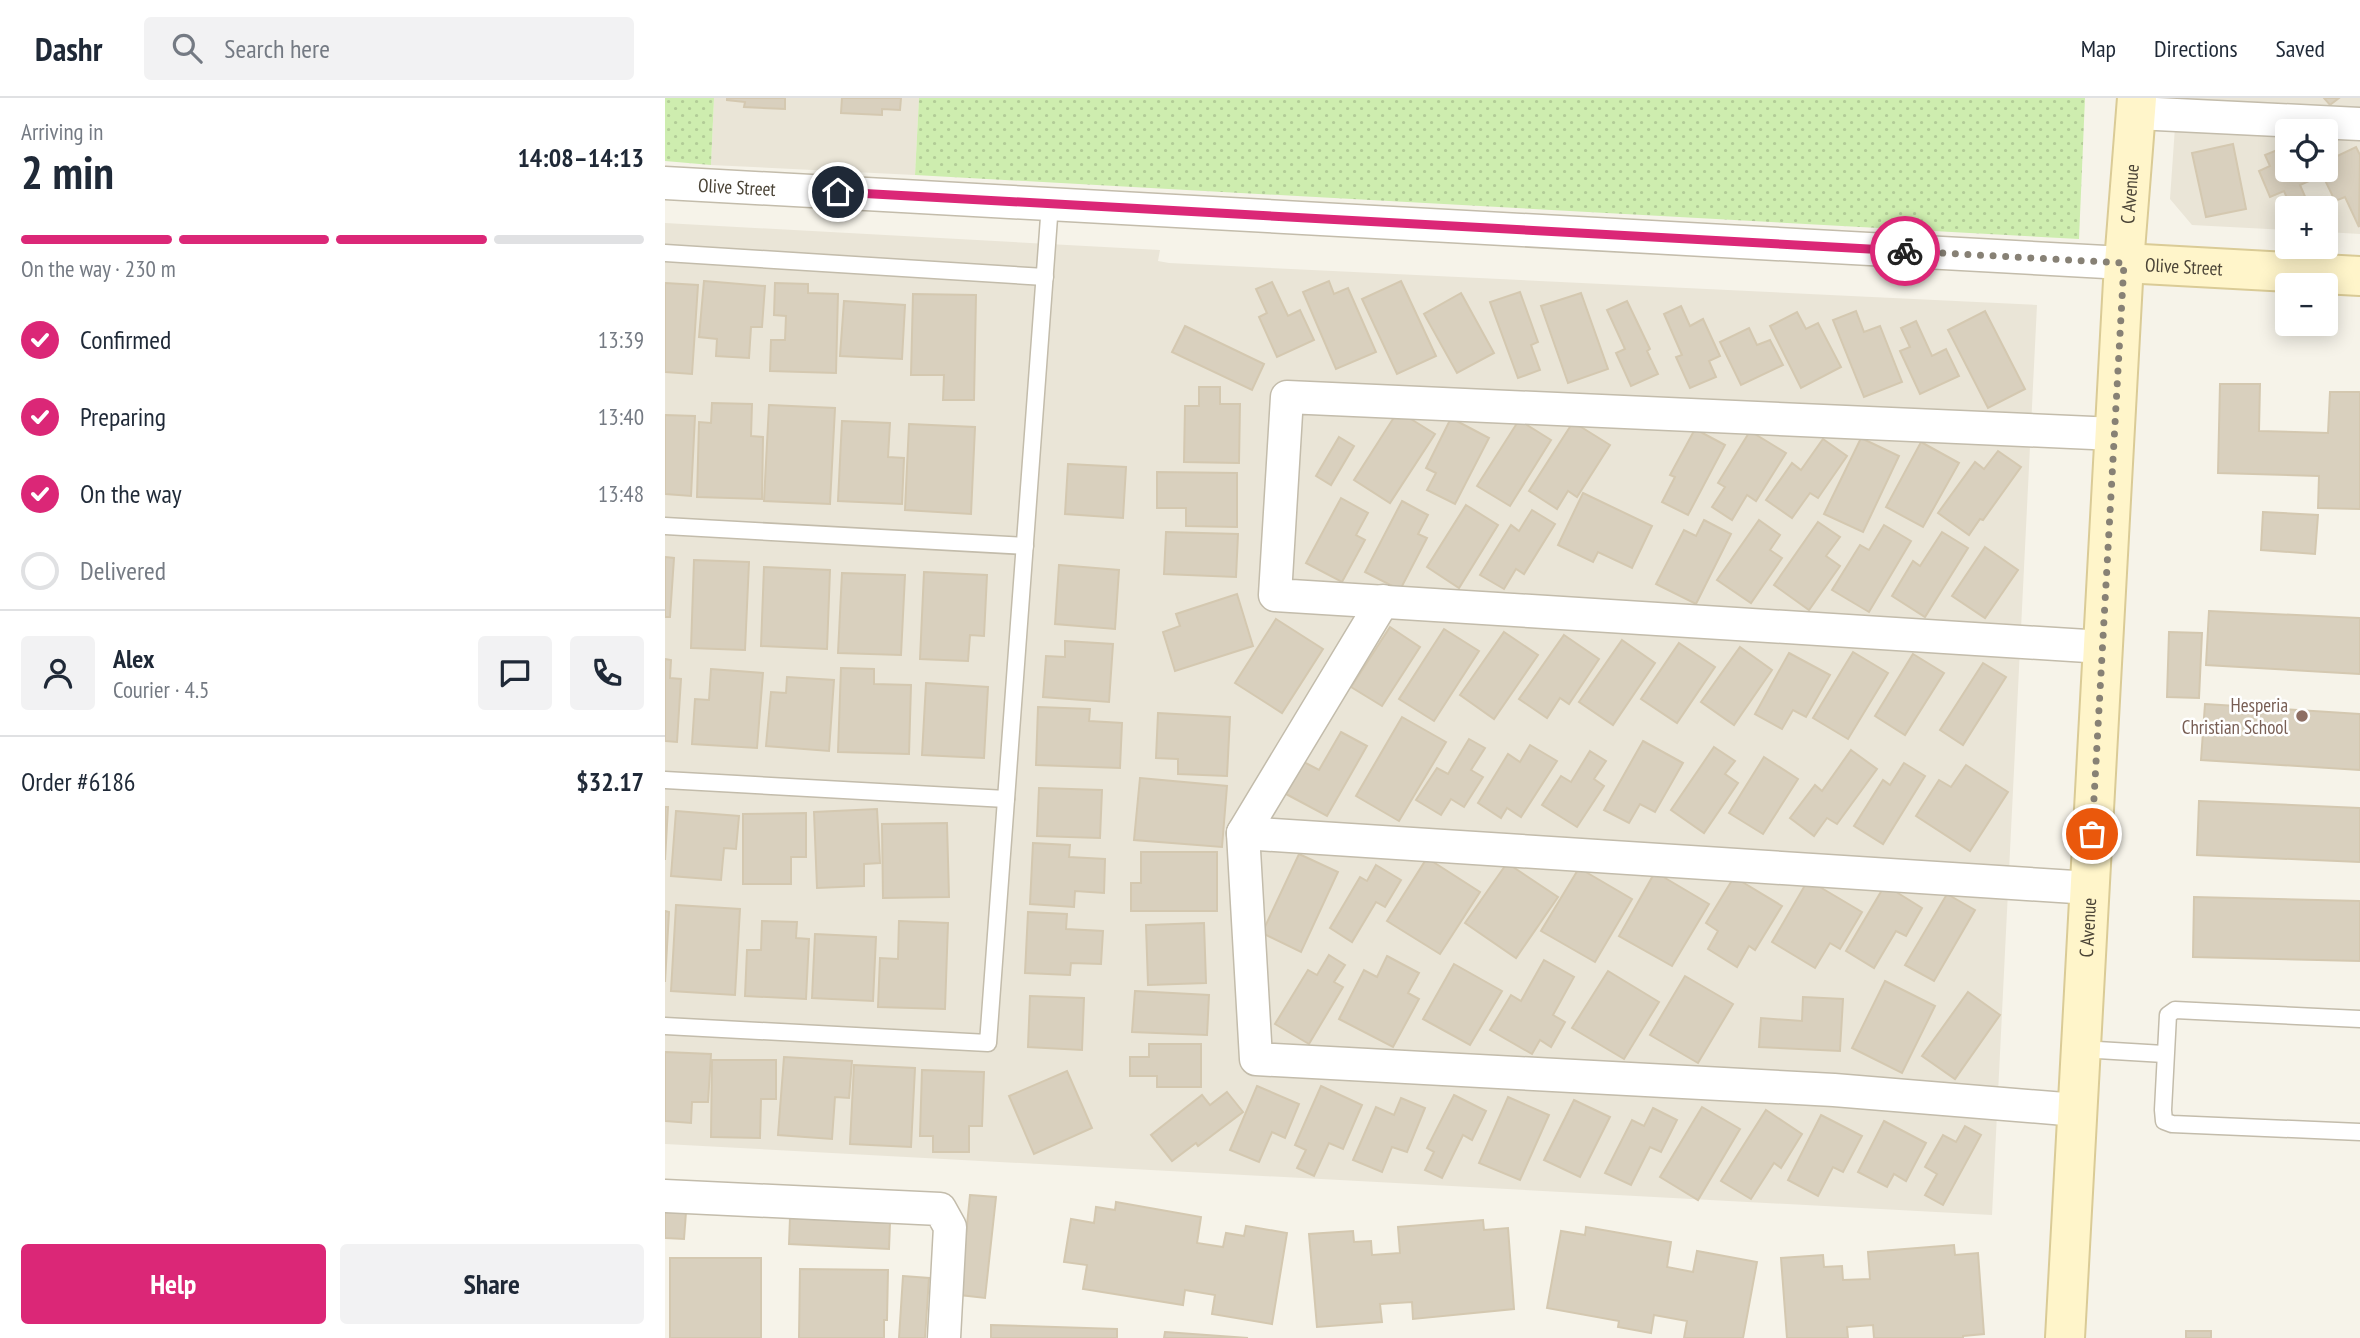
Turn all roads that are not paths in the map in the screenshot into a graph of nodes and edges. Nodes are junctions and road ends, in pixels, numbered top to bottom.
1 (2137, 105) edge
2 (2232, 108) edge
3 (2360, 124) edge
4 (665, 183) edge
5 (1050, 204) junction
6 (665, 253) edge
7 (2124, 263) junction
8 (2360, 276) edge
9 (1045, 277) junction
10 (2115, 435) junction
11 (665, 526) edge
12 (1025, 546) junction
13 (1384, 601) junction
14 (2103, 647) junction
15 (665, 780) edge
16 (1006, 799) junction
17 (1243, 833) junction
18 (2089, 888) junction
19 (2360, 1019) edge
20 (665, 1026) edge
21 (2081, 1049) junction
22 (2164, 1054) junction
23 (2077, 1110) junction
24 (2360, 1132) edge
25 (665, 1196) edge
26 (944, 1338) edge
27 (2065, 1338) edge

1 - 2 street
1 - 7 street, C Avenue
2 - 3 street
4 - 5 street, Olive Street
5 - 7 street, Olive Street
5 - 9 lane
6 - 9 lane
7 - 8 street, Olive Street
7 - 10 street, C Avenue
9 - 12 lane
10 - 13 street
10 - 14 street, C Avenue
11 - 12 lane
12 - 16 lane
13 - 14 street
13 - 17 street
14 - 18 street, C Avenue
15 - 16 lane
16 - 20 lane
17 - 18 street
17 - 23 street
18 - 21 street, C Avenue
19 - 22 lane
21 - 22 lane
21 - 23 street, C Avenue
22 - 24 lane
23 - 27 street, C Avenue
25 - 26 street

